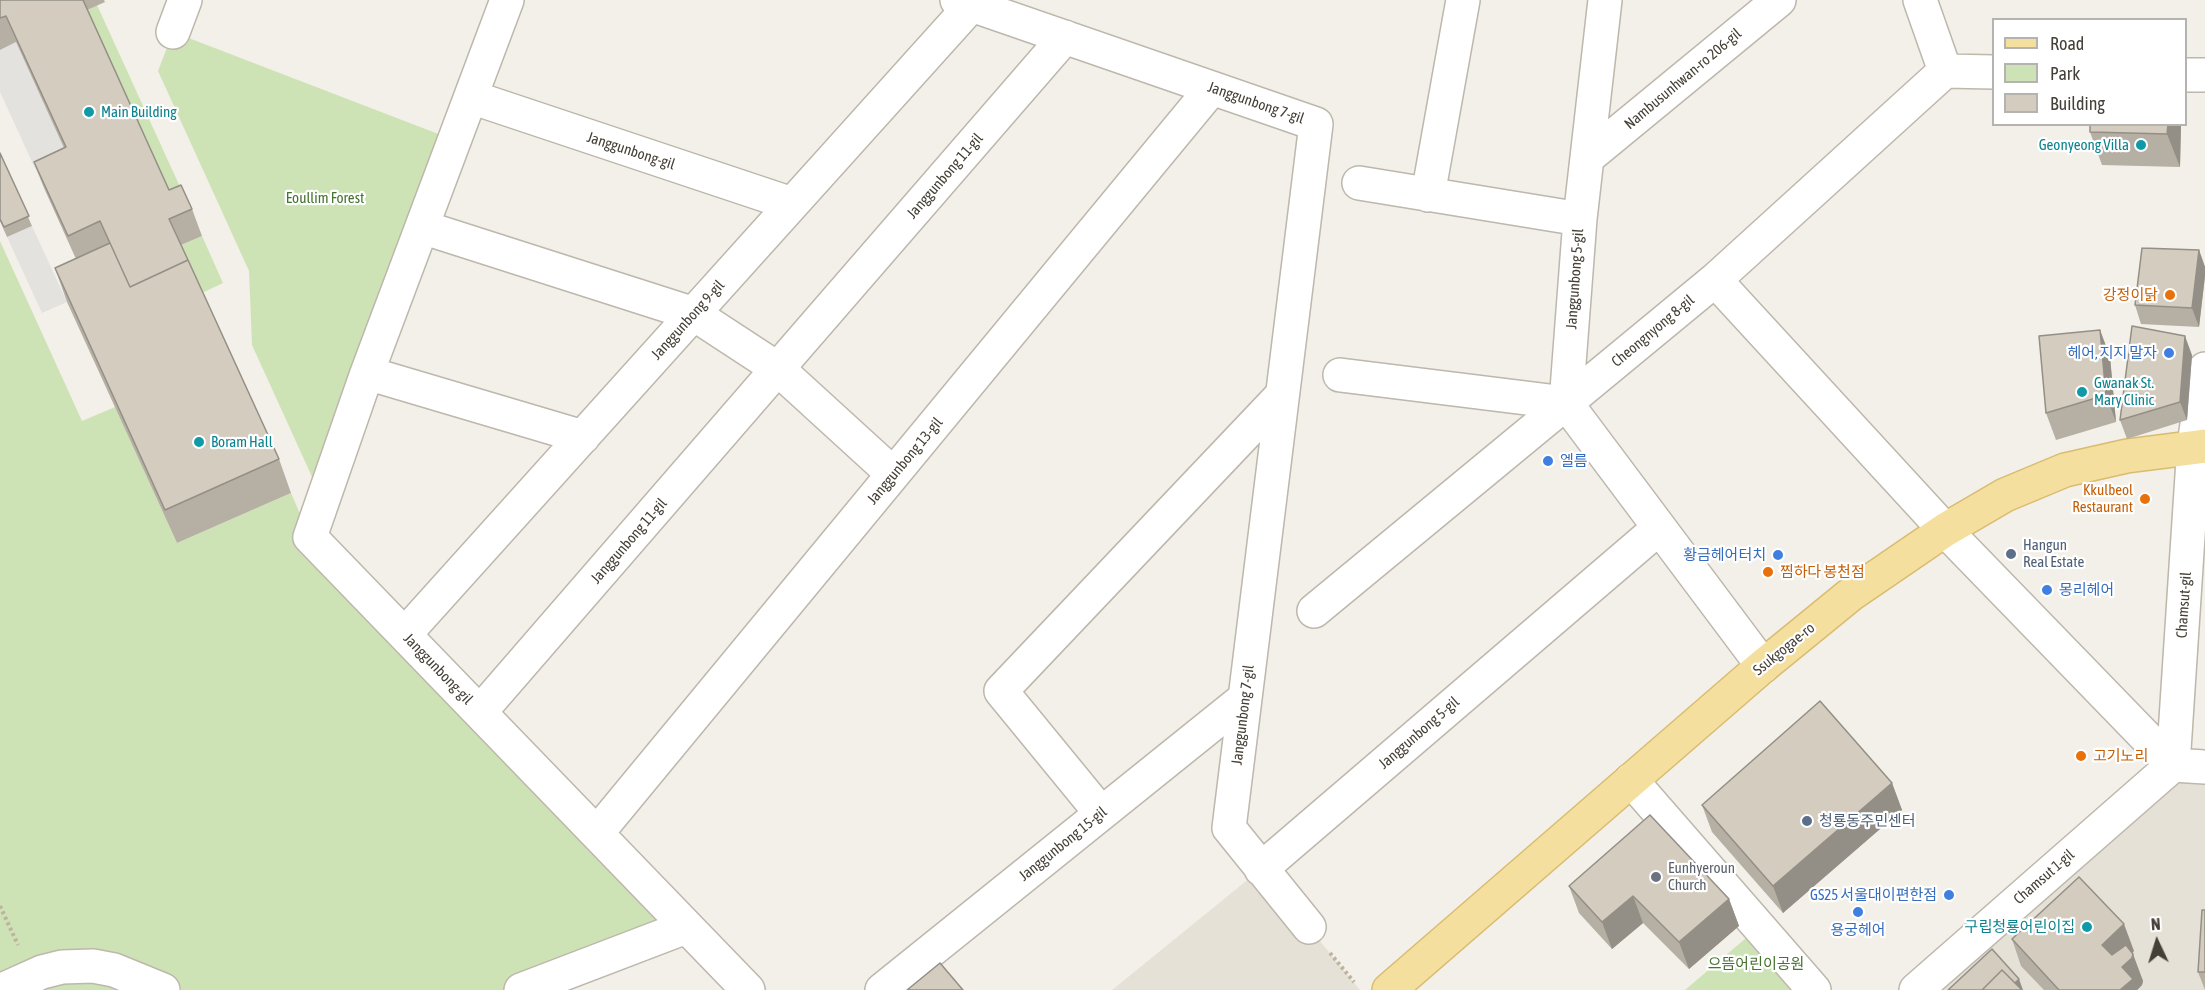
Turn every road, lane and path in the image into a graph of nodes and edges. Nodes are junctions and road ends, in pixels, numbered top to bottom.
1 (185, 0) edge
2 (507, 0) edge
3 (1463, 0) edge
4 (1605, 0) edge
5 (1779, 0) edge
6 (1920, 0) edge
7 (968, 2) edge
8 (173, 32) dead end
9 (1065, 37) junction
10 (1945, 71) junction
11 (1992, 72) edge
12 (2187, 75) edge
13 (2205, 75) edge
14 (1212, 88) junction
15 (471, 98) junction
16 (1587, 158) junction
17 (1359, 183) dead end
18 (1428, 195) junction
19 (792, 204) junction
20 (1580, 219) junction
21 (422, 227) junction
22 (1715, 280) junction
23 (694, 314) junction
24 (778, 369) junction
25 (2205, 369) edge
26 (367, 373) junction
27 (1340, 375) dead end
28 (1282, 395) junction
29 (1566, 403) junction
30 (583, 437) junction
31 (2200, 445) edge
32 (893, 474) junction
33 (1659, 528) junction
34 (1945, 530) junction
35 (1314, 611) dead end
36 (405, 634) junction
37 (1763, 666) junction
38 (1245, 698) junction
39 (480, 712) junction
40 (2189, 766) edge
41 (1631, 780) junction
42 (1101, 813) junction
43 (597, 833) junction
44 (1262, 869) junction
45 (686, 927) junction
46 (1309, 927) joint
47 (3, 990) edge
48 (163, 990) edge
49 (521, 990) edge
50 (748, 990) edge
51 (882, 990) edge
52 (1360, 990) edge
53 (1389, 990) edge
54 (1814, 990) edge
55 (1916, 990) edge

1 - 8 street
2 - 15 street, Janggunbong-gil
3 - 18 street
4 - 16 street, Janggunbong 5-gil
5 - 16 street, Nambusunhwan-ro 206-gil
6 - 10 street
7 - 9 street, Janggunbong 7-gil
7 - 19 street, Janggunbong 9-gil
9 - 14 street, Janggunbong 7-gil
9 - 24 street, Janggunbong 11-gil
10 - 11 street
10 - 22 street, Cheongnyong 8-gil
12 - 13 street
14 - 28 street, Janggunbong 7-gil
14 - 32 street, Janggunbong 13-gil
15 - 19 street, Janggunbong-gil
15 - 21 street, Janggunbong-gil
16 - 20 street, Janggunbong 5-gil
17 - 18 street
18 - 20 street
19 - 23 street, Janggunbong 9-gil
20 - 29 street, Janggunbong 5-gil
21 - 23 street
21 - 26 street, Janggunbong-gil
22 - 29 street, Cheongnyong 8-gil
22 - 34 street
23 - 24 street
23 - 30 street, Janggunbong 9-gil
24 - 32 street
24 - 39 street, Janggunbong 11-gil
25 - 31 street, Chamsut-gil
26 - 30 street
26 - 36 street, Janggunbong-gil
27 - 29 street
28 - 38 street, Janggunbong 7-gil
28 - 42 street
29 - 33 street
29 - 35 street, Cheongnyong 8-gil
30 - 36 street, Janggunbong 9-gil
31 - 34 main road, Ssukgogae-ro
31 - 40 street, Chamsut-gil
32 - 43 street, Janggunbong 13-gil
33 - 37 street
33 - 44 street, Janggunbong 5-gil
34 - 37 main road, Ssukgogae-ro
34 - 40 street
36 - 39 street, Janggunbong-gil
37 - 41 main road, Ssukgogae-ro
38 - 42 street, Janggunbong 15-gil
38 - 44 street, Janggunbong 7-gil
39 - 43 street, Janggunbong-gil
40 - 55 street, Chamsut 1-gil
41 - 53 main road, Ssukgogae-ro
41 - 54 street
42 - 51 street, Janggunbong 15-gil
43 - 45 street, Janggunbong-gil
44 - 46 street, Janggunbong 7-gil
45 - 49 street
45 - 50 street, Janggunbong-gil
46 - 52 path
47 - 48 street

